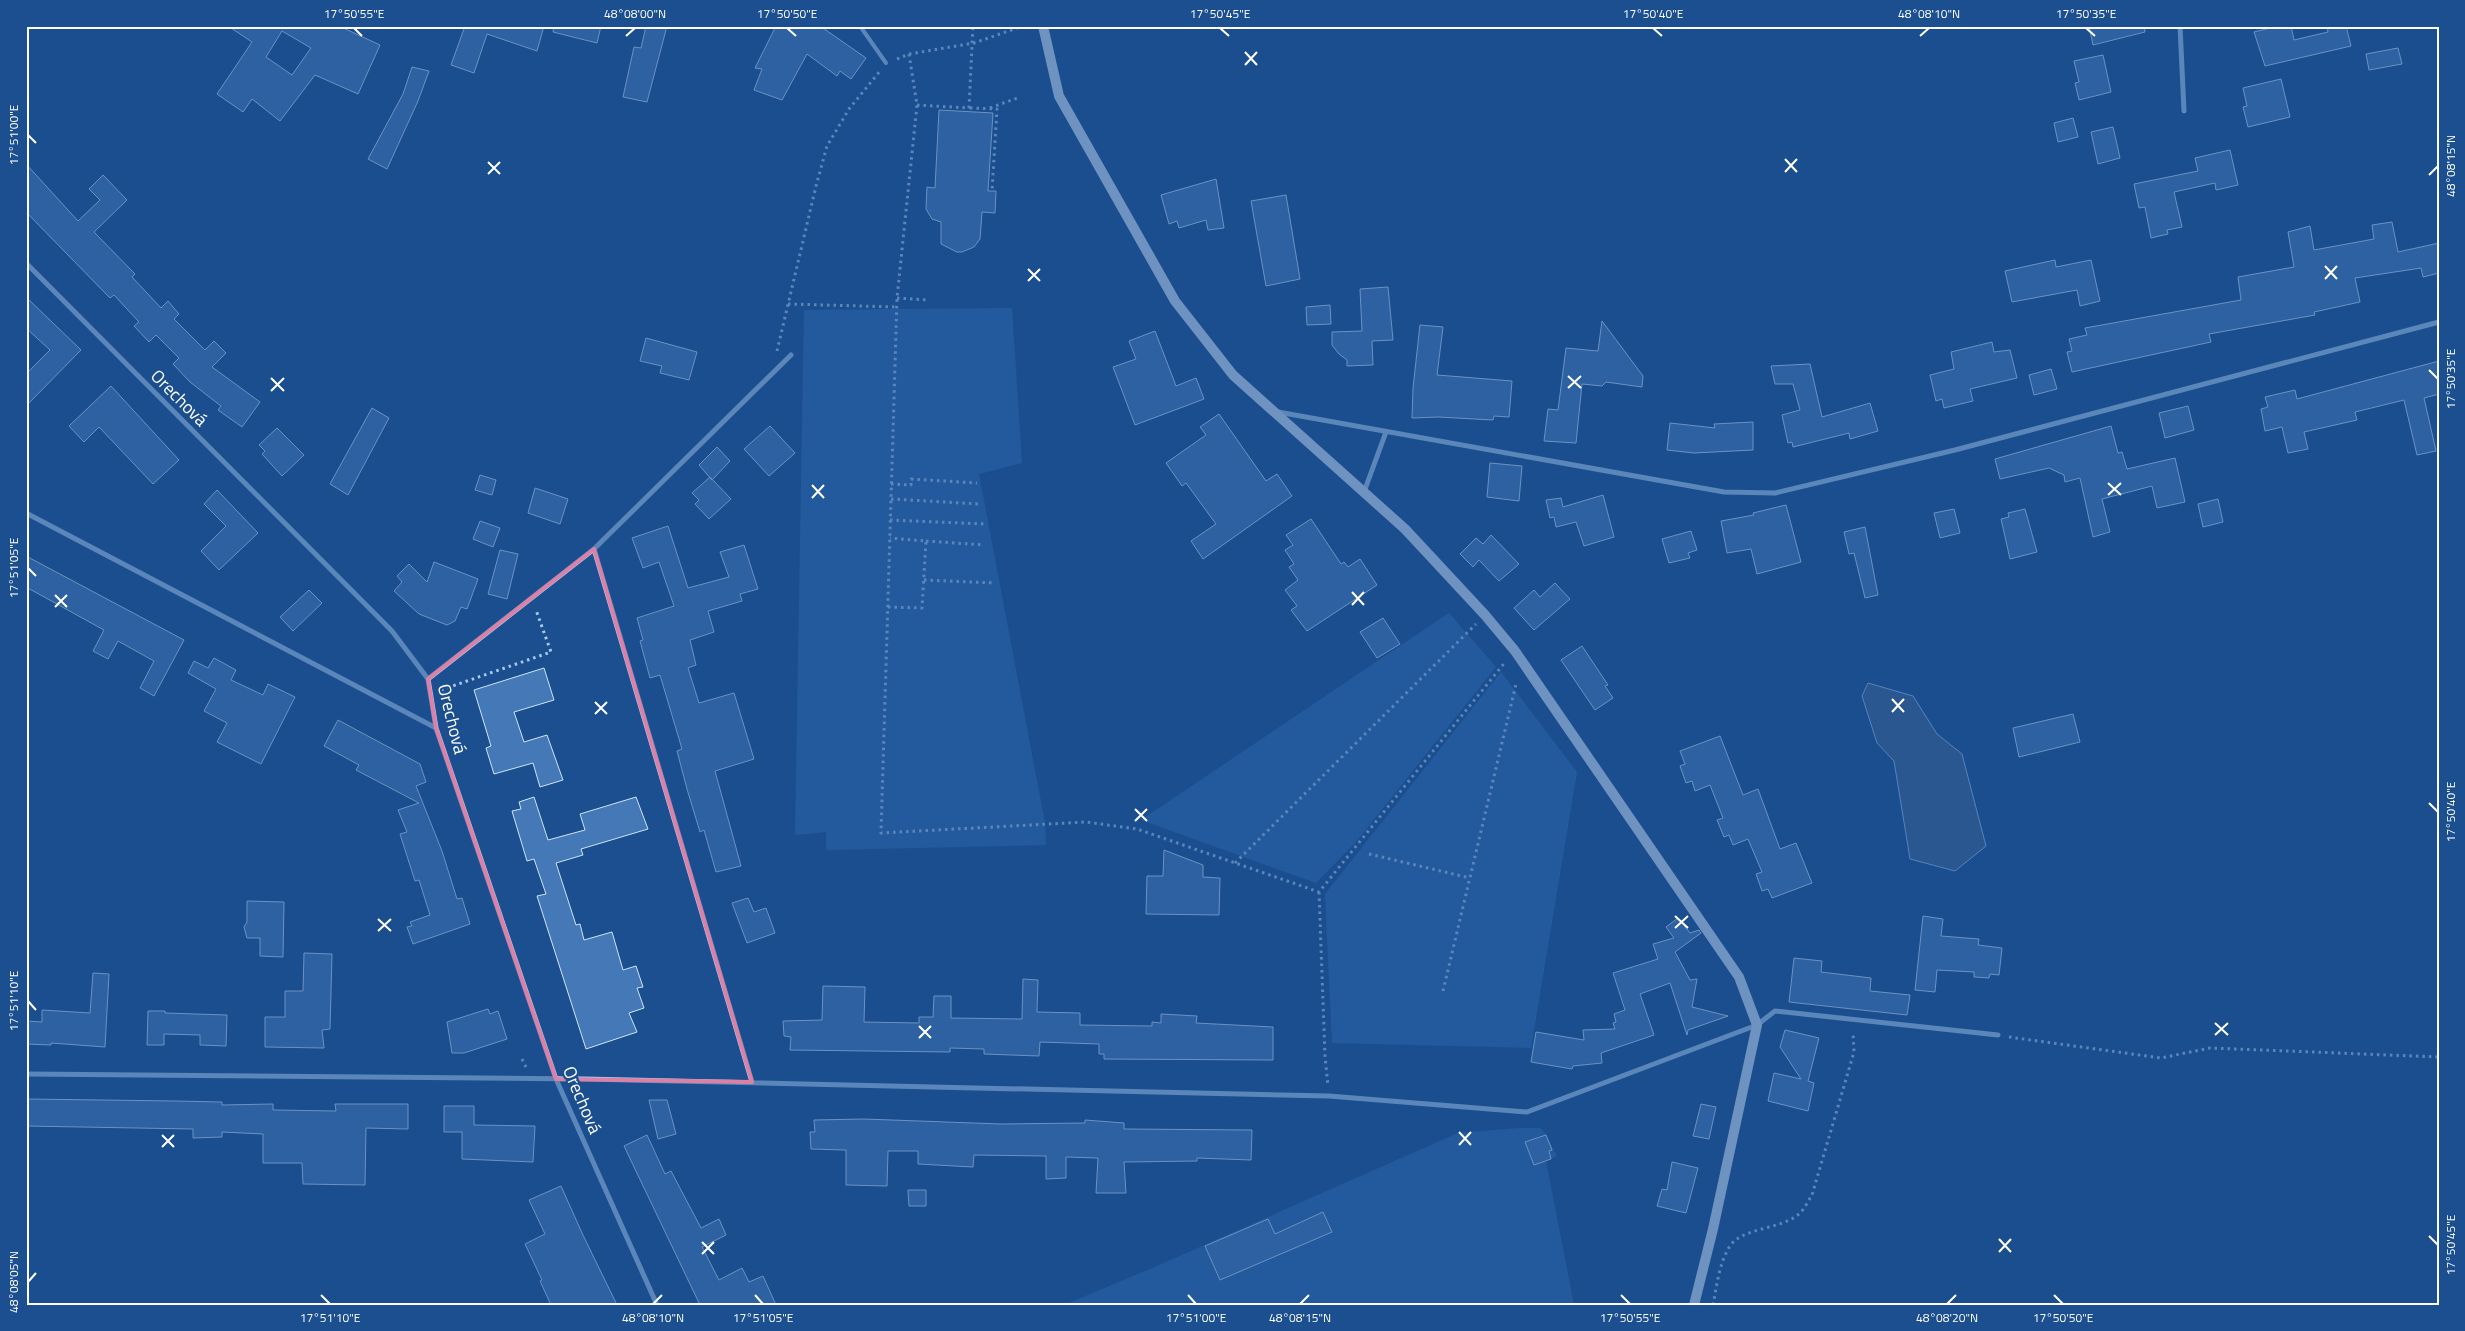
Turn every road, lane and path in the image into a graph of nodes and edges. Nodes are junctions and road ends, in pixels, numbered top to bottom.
1 (860, 26) edge
2 (973, 26) edge
3 (1023, 26) edge
4 (1043, 26) edge
5 (2180, 26) edge
6 (974, 42) junction
7 (910, 54) junction
8 (886, 63) junction
9 (1020, 97) dead end
10 (917, 106) junction
11 (969, 108) junction
12 (987, 109) junction
13 (2184, 111) dead end
14 (992, 191) dead end
15 (26, 263) edge
16 (897, 298) junction
17 (928, 300) dead end
18 (788, 304) junction
19 (897, 307) junction
20 (2439, 322) edge
21 (791, 355) dead end
22 (771, 374) junction
23 (1274, 411) junction
24 (1386, 432) junction
25 (977, 483) dead end
26 (891, 484) junction
27 (1364, 492) junction
28 (891, 499) junction
29 (980, 504) dead end
30 (26, 513) edge
31 (890, 520) junction
32 (984, 524) dead end
33 (890, 538) junction
34 (926, 541) junction
35 (984, 544) dead end
36 (594, 549) junction
37 (924, 580) junction
38 (995, 584) dead end
39 (531, 598) junction
40 (888, 607) junction
41 (1485, 615) junction
42 (1515, 651) junction
43 (428, 679) junction
44 (1516, 684) dead end
45 (430, 694) junction
46 (436, 728) junction
47 (1369, 854) dead end
48 (1235, 863) junction
49 (1470, 878) junction
50 (1319, 892) junction
51 (1443, 991) dead end
52 (1836, 1017) junction
53 (1757, 1025) junction
54 (1998, 1035) joint
55 (2439, 1057) edge
56 (26, 1074) edge
57 (556, 1079) junction
58 (752, 1082) junction
59 (1329, 1096) junction
60 (657, 1305) edge
61 (1694, 1305) edge
62 (1712, 1305) edge

1 - 8 lane
2 - 6 path
3 - 6 path
4 - 23 street
5 - 13 street
6 - 7 path
6 - 11 path
7 - 8 path
7 - 10 path
8 - 18 path
9 - 12 path
10 - 11 path
10 - 16 path
11 - 12 path
12 - 14 path
15 - 43 street, Orechová
16 - 17 path
16 - 19 path
18 - 19 path
18 - 22 path
19 - 26 path
20 - 24 street
21 - 22 street
22 - 36 street
23 - 24 street
23 - 27 street
24 - 27 street
25 - 26 path
26 - 28 path
27 - 41 street
28 - 29 path
28 - 31 path
30 - 46 street
31 - 32 path
31 - 33 path
33 - 34 path
33 - 40 path
34 - 35 path
34 - 37 path
36 - 39 street
36 - 58 street
37 - 38 path
37 - 40 path
39 - 43 street
39 - 45 path
40 - 48 path
41 - 42 street
41 - 48 path
42 - 50 path
42 - 53 street
43 - 45 street, Orechová
44 - 49 path
45 - 46 street, Orechová
46 - 57 street, Orechová
47 - 49 path
48 - 50 path
49 - 51 path
50 - 59 path
52 - 53 street
52 - 54 street
52 - 62 path
53 - 59 street
53 - 61 street
54 - 55 path
56 - 57 street
57 - 58 street
57 - 60 street, Orechová
58 - 59 street

